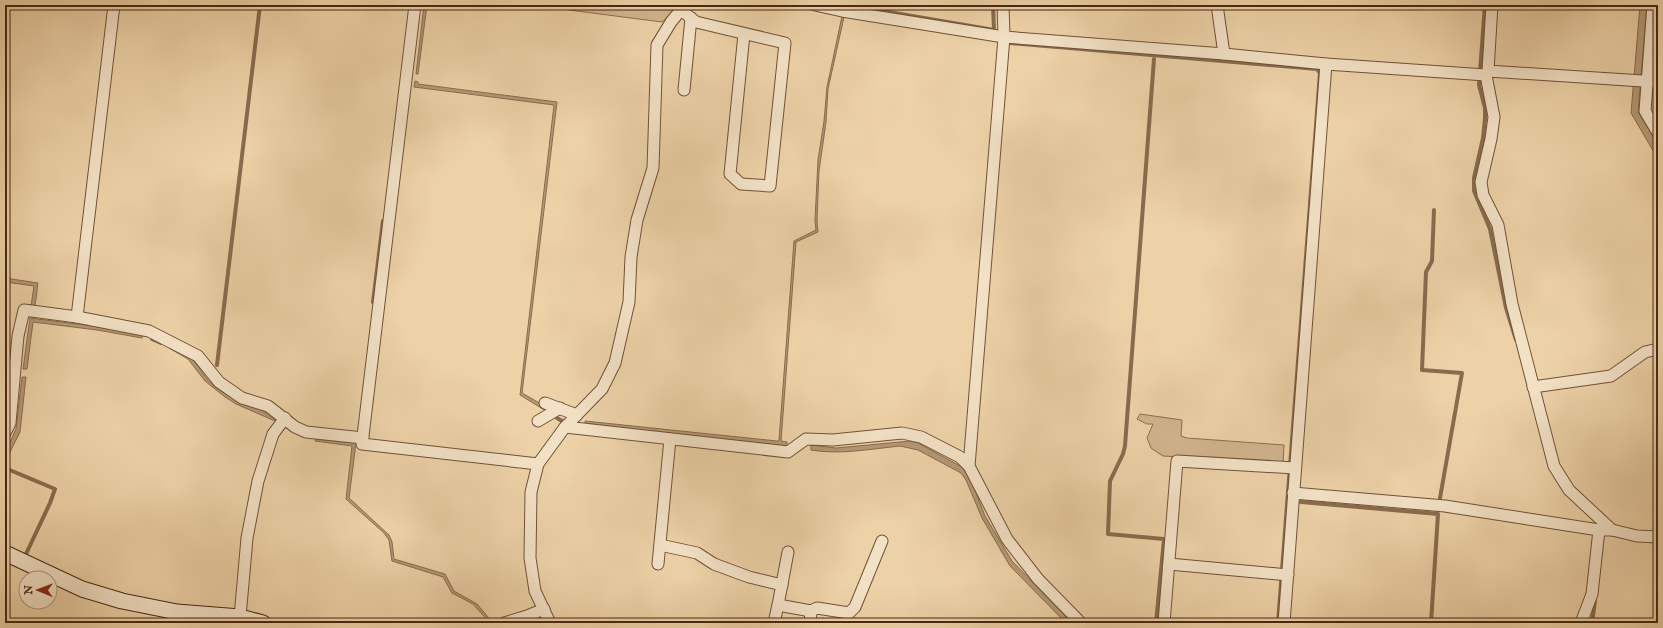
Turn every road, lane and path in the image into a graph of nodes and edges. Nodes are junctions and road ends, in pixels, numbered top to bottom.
1 (114, 5) edge
2 (415, 5) edge
3 (816, 5) edge
4 (1003, 5) edge
5 (1217, 5) edge
6 (1492, 5) edge
7 (1652, 5) edge
8 (682, 8) edge
9 (691, 18) junction
10 (744, 34) junction
11 (1004, 37) junction
12 (1224, 54) junction
13 (1326, 64) junction
14 (1487, 73) junction
15 (1640, 81) junction
16 (1658, 82) edge
17 (684, 90) dead end
18 (1658, 133) edge
19 (77, 317) junction
20 (1658, 349) edge
21 (1533, 387) junction
22 (545, 402) dead end
23 (560, 408) junction
24 (577, 415) junction
25 (285, 418) junction
26 (538, 421) dead end
27 (565, 427) junction
28 (5, 433) edge
29 (363, 438) junction
30 (670, 439) junction
31 (538, 464) junction
32 (969, 466) junction
33 (1295, 468) junction
34 (1293, 493) junction
35 (1599, 530) junction
36 (1612, 530) junction
37 (1658, 537) edge
38 (882, 541) dead end
39 (660, 545) junction
40 (788, 552) dead end
41 (5, 553) edge
42 (658, 564) dead end
43 (1169, 564) junction
44 (1288, 575) junction
45 (782, 585) junction
46 (778, 605) junction
47 (544, 609) junction
48 (812, 611) junction
49 (180, 617) edge
50 (240, 618) junction
51 (263, 623) edge
52 (504, 623) edge
53 (550, 623) edge
54 (774, 623) edge
55 (810, 623) edge
56 (1081, 623) edge
57 (1164, 623) edge
58 (1284, 623) edge
59 (1581, 623) edge

1 - 19 street
2 - 29 street
3 - 11 street
4 - 11 street
5 - 12 street
6 - 14 street
7 - 15 street
8 - 9 street
8 - 24 street
9 - 10 street
9 - 17 street
10 - 10 street
11 - 12 street
11 - 32 street
12 - 13 street
13 - 14 street
13 - 33 street
14 - 15 street
14 - 21 street
15 - 16 street
15 - 18 street
19 - 25 street
19 - 28 street
20 - 21 street
21 - 36 street
22 - 23 street
23 - 24 street
23 - 26 street
24 - 27 street
25 - 29 street
25 - 50 street
27 - 30 street
27 - 31 street
29 - 31 street
30 - 32 street
30 - 39 street
31 - 47 street
32 - 56 street
33 - 34 street
33 - 43 street
34 - 35 street
34 - 44 street
35 - 36 street
35 - 59 street
36 - 37 street
38 - 48 street
39 - 42 street
39 - 45 street
40 - 45 street
41 - 49 main road
43 - 44 street
43 - 57 street
44 - 58 street
45 - 46 street
46 - 48 street
46 - 54 street
47 - 52 street
47 - 53 street
48 - 55 street
49 - 50 main road
50 - 51 main road

